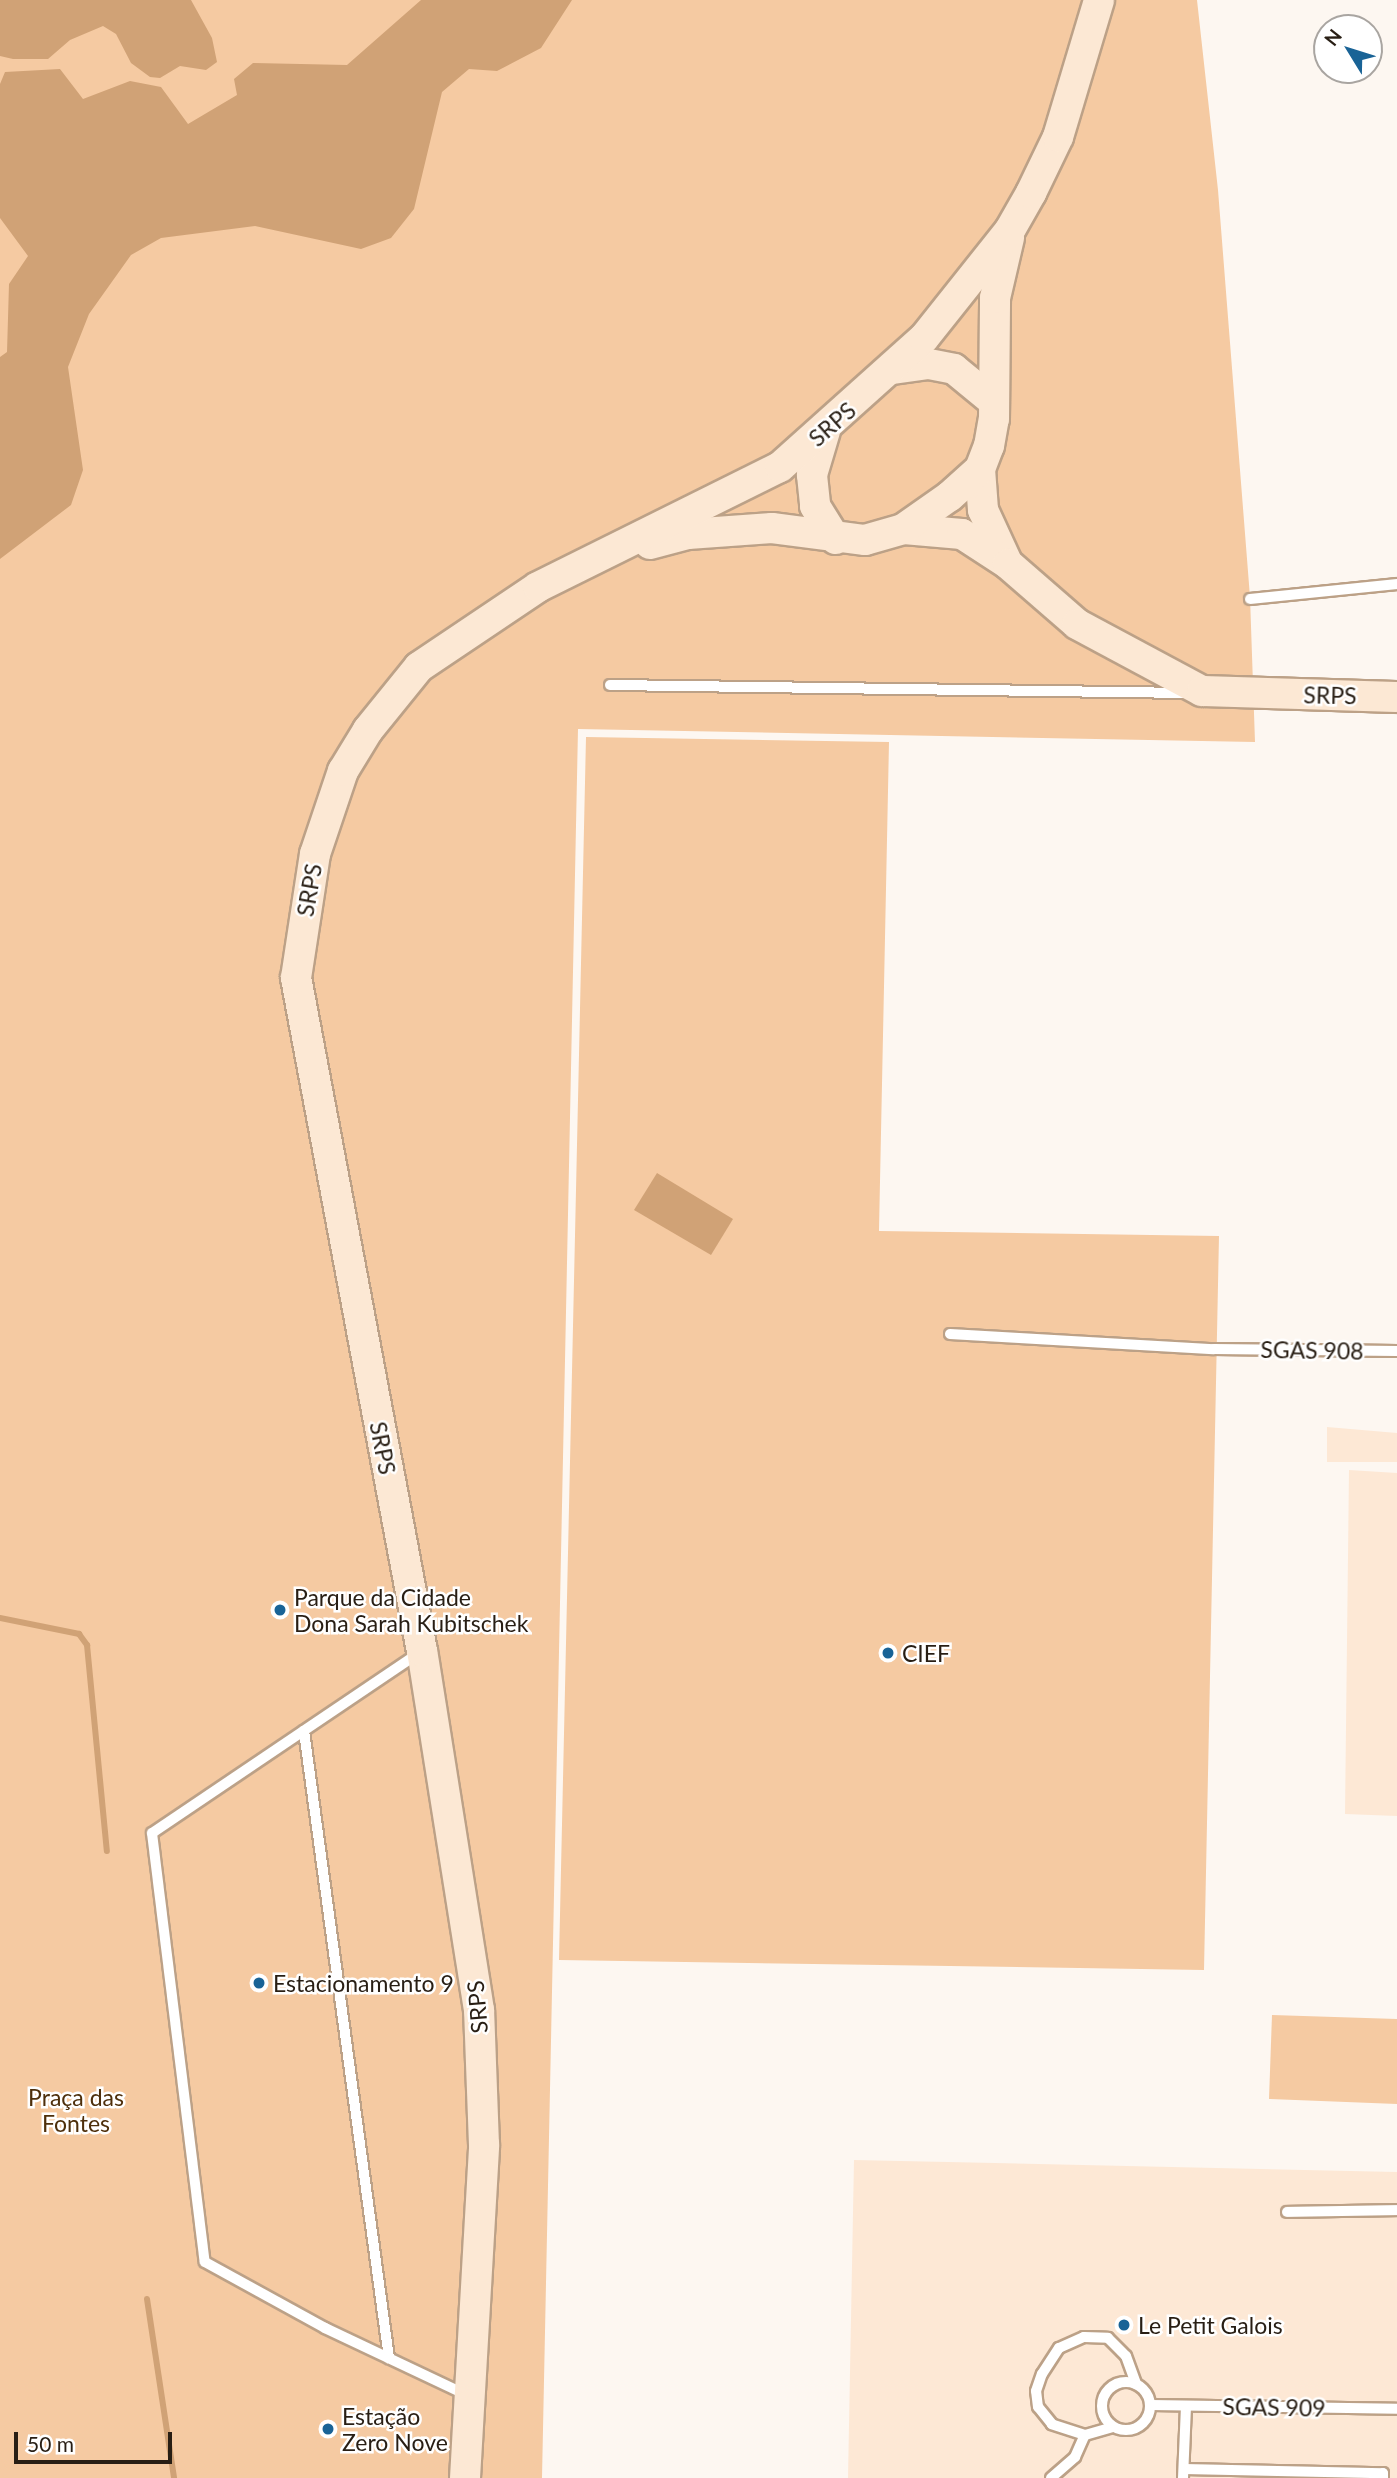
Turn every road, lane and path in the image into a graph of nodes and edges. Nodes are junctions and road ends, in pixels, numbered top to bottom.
1 (1099, 0) edge
2 (1010, 230) junction
3 (893, 369) junction
4 (992, 401) junction
5 (825, 431) junction
6 (980, 469) junction
7 (903, 529) junction
8 (836, 539) junction
9 (605, 555) junction
10 (1008, 564) junction
11 (1397, 584) edge
12 (1250, 599) dead end
13 (610, 685) dead end
14 (1202, 691) junction
15 (1397, 696) edge
16 (950, 1334) dead end
17 (1397, 1351) edge
18 (422, 1651) junction
19 (304, 1731) junction
20 (1397, 2210) edge
21 (1287, 2212) dead end
22 (389, 2358) junction
23 (1136, 2384) junction
24 (473, 2398) junction
25 (1151, 2404) junction
26 (1186, 2406) junction
27 (1397, 2409) edge
28 (1113, 2427) junction
29 (1085, 2434) junction
30 (1184, 2473) edge
31 (466, 2478) edge
32 (1051, 2478) edge
33 (1383, 2478) edge

1 - 2 main road, SRPS
2 - 3 main road, SRPS
2 - 4 main road, SRPS
3 - 4 main road
3 - 5 main road, SRPS
4 - 6 main road, SRPS
5 - 8 main road
5 - 9 main road, SRPS
6 - 7 main road, SRPS
6 - 10 main road, SRPS
7 - 8 main road, SRPS
7 - 10 main road, SRPS
8 - 9 main road, SRPS
9 - 18 main road, SRPS
10 - 14 main road, SRPS
11 - 12 lane
13 - 14 lane
14 - 15 main road, SRPS
16 - 17 lane, SGAS 908
18 - 19 lane
18 - 24 main road, SRPS
19 - 22 lane
19 - 22 lane
20 - 21 lane
22 - 24 lane
23 - 25 lane
23 - 28 lane
23 - 29 lane
24 - 31 main road, SRPS
25 - 26 lane, SGAS 909
25 - 28 lane
26 - 27 lane, SGAS 909
26 - 30 lane
28 - 29 lane
29 - 32 lane
30 - 33 lane

